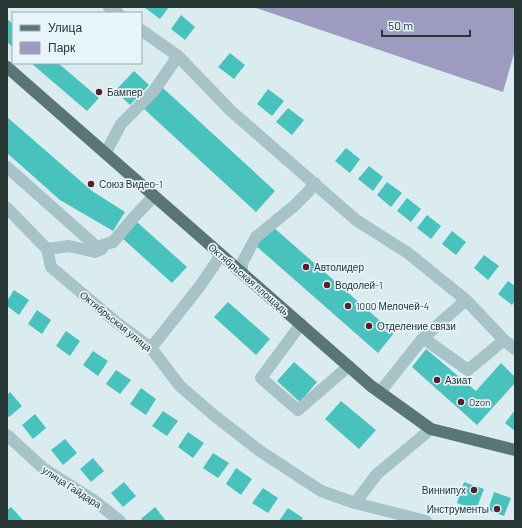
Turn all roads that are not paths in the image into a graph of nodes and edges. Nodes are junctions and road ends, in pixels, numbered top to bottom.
1 (142, 31) edge
2 (178, 56) junction
3 (7, 67) edge
4 (106, 152) junction
5 (7, 167) edge
6 (315, 183) junction
7 (154, 196) junction
8 (7, 208) edge
9 (113, 242) junction
10 (47, 249) junction
11 (221, 255) junction
12 (242, 273) junction
13 (466, 300) junction
14 (301, 324) junction
15 (423, 338) junction
16 (504, 340) junction
17 (151, 348) junction
18 (515, 349) edge
19 (349, 366) junction
20 (380, 392) junction
21 (431, 429) junction
22 (7, 435) edge
23 (515, 450) edge
24 (355, 503) junction
25 (120, 521) edge
26 (426, 521) edge

1 - 2 street
2 - 4 street
2 - 6 street
3 - 4 main road, Октябрьская площадь
4 - 7 main road, Октябрьская площадь
5 - 9 street
6 - 12 street
6 - 13 street
7 - 9 street
7 - 11 main road, Октябрьская площадь
8 - 10 street, Октябрьская улица
9 - 10 street
10 - 17 street, Октябрьская улица
11 - 12 main road, Октябрьская площадь
11 - 17 street
12 - 14 main road, Октябрьская площадь
13 - 15 street
13 - 16 street
14 - 19 main road, Октябрьская площадь
14 - 19 street
15 - 16 street
15 - 20 street
16 - 18 street
17 - 24 street, Октябрьская улица
19 - 20 main road, Октябрьская площадь
20 - 21 main road, Октябрьская площадь
21 - 23 main road, Октябрьская площадь
21 - 24 street
22 - 25 street, улица Гайдара
24 - 26 street, Октябрьская улица

